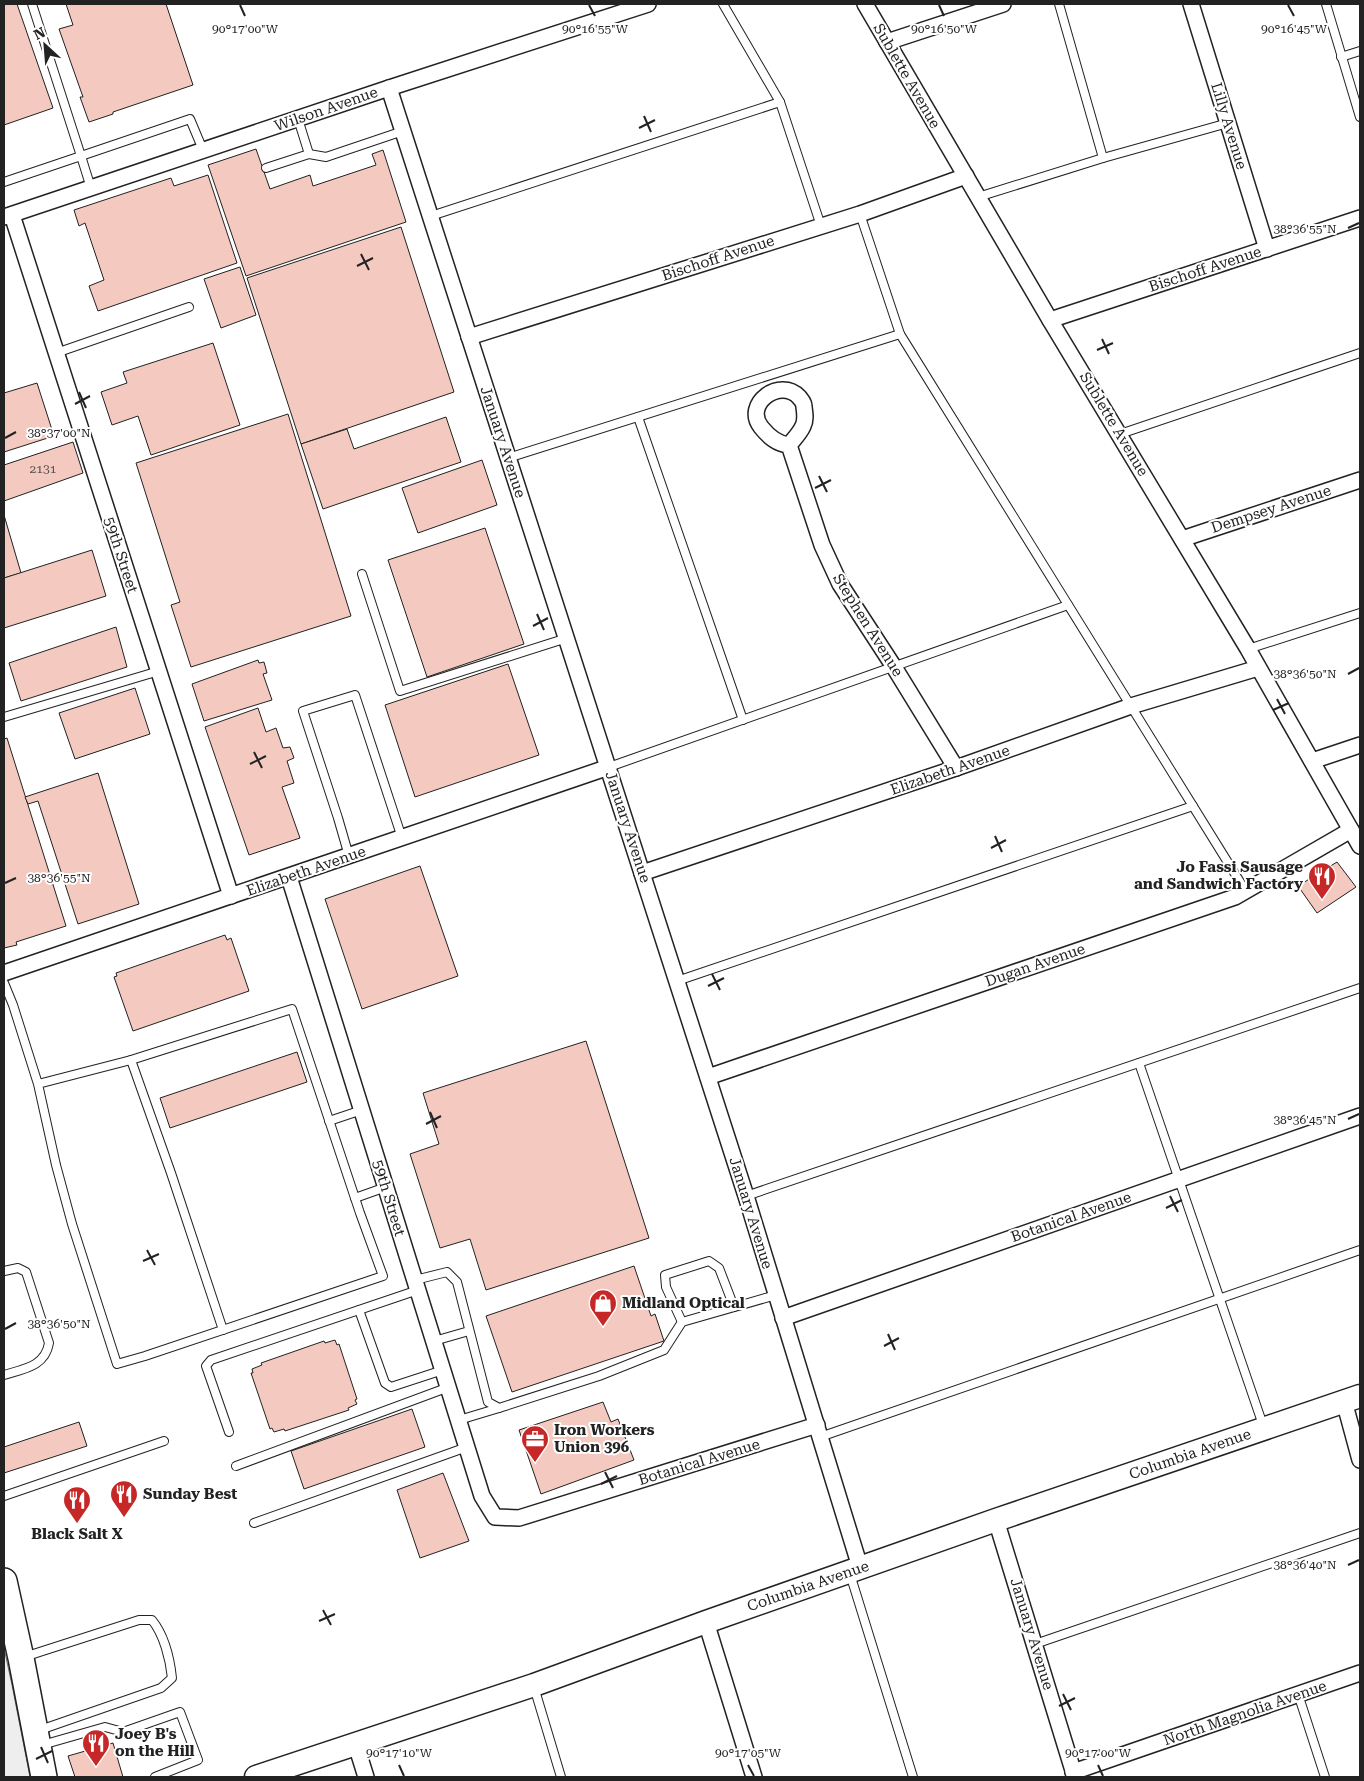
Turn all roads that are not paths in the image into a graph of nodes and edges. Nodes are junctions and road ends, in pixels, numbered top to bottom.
1 (32, 4) edge
2 (648, 4) edge
3 (723, 4) edge
4 (865, 4) edge
5 (1004, 4) edge
6 (1060, 4) edge
7 (1191, 4) edge
8 (1326, 4) edge
9 (887, 42) junction
10 (1360, 50) edge
11 (1341, 57) junction
12 (389, 88) junction
13 (780, 102) junction
14 (1360, 117) edge
15 (298, 119) junction
16 (1228, 123) junction
17 (403, 131) junction
18 (203, 150) junction
19 (309, 154) junction
20 (81, 156) junction
21 (1103, 158) junction
22 (266, 168) dead end
23 (966, 176) junction
24 (4, 182) edge
25 (91, 188) junction
26 (978, 197) junction
27 (860, 214) junction
28 (8, 216) edge
29 (431, 216) junction
30 (1360, 218) edge
31 (821, 226) junction
32 (1267, 248) junction
33 (189, 307) dead end
34 (1050, 320) junction
35 (900, 334) junction
36 (469, 337) junction
37 (56, 353) junction
38 (1360, 354) edge
39 (638, 417) junction
40 (1120, 434) junction
41 (789, 445) dead end
42 (508, 458) junction
43 (1360, 480) edge
44 (1182, 539) junction
45 (362, 574) dead end
46 (1068, 605) junction
47 (1360, 613) edge
48 (567, 638) junction
49 (1248, 649) junction
50 (894, 667) junction
51 (1258, 668) junction
52 (158, 671) junction
53 (1131, 706) junction
54 (4, 717) edge
55 (743, 720) junction
56 (1360, 745) edge
57 (1312, 761) junction
58 (608, 768) junction
59 (956, 768) junction
60 (1192, 806) junction
61 (1351, 830) junction
62 (402, 838) junction
63 (1360, 846) edge
64 (348, 856) junction
65 (642, 873) junction
66 (289, 877) junction
67 (1245, 890) junction
68 (231, 896) junction
69 (4, 973) edge
70 (677, 981) junction
71 (4, 983) edge
72 (1360, 988) edge
73 (131, 1060) junction
74 (1139, 1063) junction
75 (708, 1077) junction
76 (38, 1084) junction
77 (362, 1110) junction
78 (1360, 1116) edge
79 (329, 1120) junction
80 (1179, 1179) junction
81 (386, 1187) junction
82 (746, 1196) junction
83 (355, 1198) junction
84 (1360, 1250) edge
85 (4, 1272) edge
86 (417, 1285) junction
87 (776, 1294) junction
88 (1219, 1298) junction
89 (734, 1307) junction
90 (359, 1310) junction
91 (783, 1318) junction
92 (682, 1322) junction
93 (223, 1330) junction
94 (469, 1331) junction
95 (434, 1341) junction
96 (443, 1370) junction
97 (4, 1375) edge
98 (449, 1387) junction
99 (1352, 1399) edge
100 (499, 1408) junction
101 (459, 1420) junction
102 (1264, 1429) junction
103 (818, 1431) junction
104 (229, 1432) dead end
105 (164, 1441) dead end
106 (467, 1447) junction
107 (1360, 1460) edge
108 (236, 1466) dead end
109 (4, 1496) edge
110 (495, 1517) joint
111 (996, 1520) junction
112 (254, 1523) dead end
113 (1360, 1534) edge
114 (855, 1570) junction
115 (4, 1581) edge
116 (706, 1622) junction
117 (1035, 1644) junction
118 (21, 1658) junction
119 (1360, 1673) edge
120 (534, 1685) junction
121 (1298, 1694) junction
122 (37, 1739) junction
123 (356, 1745) junction
124 (1074, 1774) edge
125 (44, 1777) edge
126 (155, 1777) edge
127 (256, 1777) edge
128 (366, 1777) edge
129 (561, 1777) edge
130 (754, 1777) edge
131 (913, 1777) edge
132 (1325, 1777) edge

1 - 20 lane
2 - 12 street, Wilson Avenue
3 - 13 lane
4 - 9 street, Sublette Avenue
5 - 9 street
6 - 21 lane
7 - 16 street, Lilly Avenue
8 - 11 lane
9 - 23 street, Sublette Avenue
10 - 11 lane
11 - 14 lane
12 - 15 street, Wilson Avenue
12 - 17 street, January Avenue
13 - 29 lane
13 - 31 lane
15 - 18 street, Wilson Avenue
15 - 19 lane
16 - 21 lane
16 - 32 street, Lilly Avenue
17 - 19 lane
17 - 29 street, January Avenue
18 - 20 lane
18 - 25 street, Wilson Avenue
19 - 22 lane
20 - 24 lane
20 - 25 lane
21 - 26 lane
23 - 26 street, Sublette Avenue
23 - 27 street, Bischoff Avenue
25 - 28 street, Wilson Avenue
26 - 34 street, Sublette Avenue
27 - 31 street, Bischoff Avenue
27 - 35 lane
28 - 37 street, 59th Street
29 - 36 street, January Avenue
30 - 32 street, Bischoff Avenue
31 - 36 street, Bischoff Avenue
32 - 34 street, Bischoff Avenue
33 - 37 lane
34 - 40 street, Sublette Avenue
35 - 39 lane
35 - 46 lane
36 - 42 street, January Avenue
37 - 52 street, 59th Street
38 - 40 lane
39 - 42 lane
39 - 55 lane
40 - 44 street, Sublette Avenue
41 - 50 street, Stephen Avenue
42 - 48 street, January Avenue
43 - 44 street, Dempsey Avenue
44 - 49 street, Sublette Avenue
45 - 48 lane
46 - 50 lane
46 - 53 lane
47 - 49 lane
48 - 58 street, January Avenue
49 - 51 street, Sublette Avenue
50 - 55 lane
50 - 59 street, Stephen Avenue
51 - 53 street, Elizabeth Avenue
51 - 57 street, Sublette Avenue
52 - 54 lane
52 - 68 street, 59th Street
53 - 59 street, Elizabeth Avenue
53 - 60 lane
55 - 58 lane
56 - 57 street
57 - 61 street, Sublette Avenue
58 - 62 street, Elizabeth Avenue
58 - 65 street, January Avenue
59 - 65 street, Elizabeth Avenue
60 - 67 lane
60 - 70 lane
61 - 63 street, Sublette Avenue
61 - 67 street, Dugan Avenue
62 - 64 street, Elizabeth Avenue
62 - 64 lane
64 - 66 street, Elizabeth Avenue
65 - 70 street, January Avenue
66 - 68 street, Elizabeth Avenue
66 - 77 street, 59th Street
67 - 75 street, Dugan Avenue
68 - 69 street, Elizabeth Avenue
70 - 75 street, January Avenue
71 - 76 lane
72 - 74 lane
73 - 76 lane
73 - 79 lane
73 - 93 lane
74 - 80 lane
74 - 82 lane
75 - 82 street, January Avenue
76 - 93 lane
77 - 79 lane
77 - 81 street, 59th Street
78 - 80 street, Botanical Avenue
79 - 83 lane
80 - 88 lane
80 - 91 street, Botanical Avenue
81 - 83 lane
81 - 86 street, 59th Street
82 - 87 street, January Avenue
83 - 93 lane
84 - 88 lane
85 - 97 lane
86 - 90 lane
86 - 94 lane
86 - 95 street, 59th Street
87 - 89 lane
87 - 91 street, January Avenue
88 - 102 lane
88 - 103 lane
89 - 92 lane
89 - 92 lane
90 - 96 lane
90 - 104 lane
91 - 103 street, January Avenue
92 - 100 lane
94 - 95 lane
94 - 100 lane
95 - 96 street, 59th Street
96 - 98 street, 59th Street
98 - 101 street, 59th Street
98 - 108 lane
99 - 102 street, Columbia Avenue
99 - 107 street
100 - 101 lane
101 - 106 street, 59th Street
102 - 111 street, Columbia Avenue
103 - 110 street, Botanical Avenue
103 - 114 street, January Avenue
105 - 109 lane
106 - 110 street, 59th Street
106 - 112 lane
111 - 114 street, Columbia Avenue
111 - 117 street, January Avenue
113 - 117 lane
114 - 116 street, Columbia Avenue
114 - 131 lane
115 - 118 main road
116 - 120 street, Columbia Avenue
116 - 130 street
117 - 124 street, January Avenue
118 - 122 main road
118 - 122 lane
119 - 121 street, North Magnolia Avenue
120 - 123 street, Columbia Avenue
120 - 129 lane
121 - 124 street, North Magnolia Avenue
121 - 132 lane
122 - 125 main road
122 - 126 lane
123 - 127 street, Columbia Avenue
123 - 128 street

